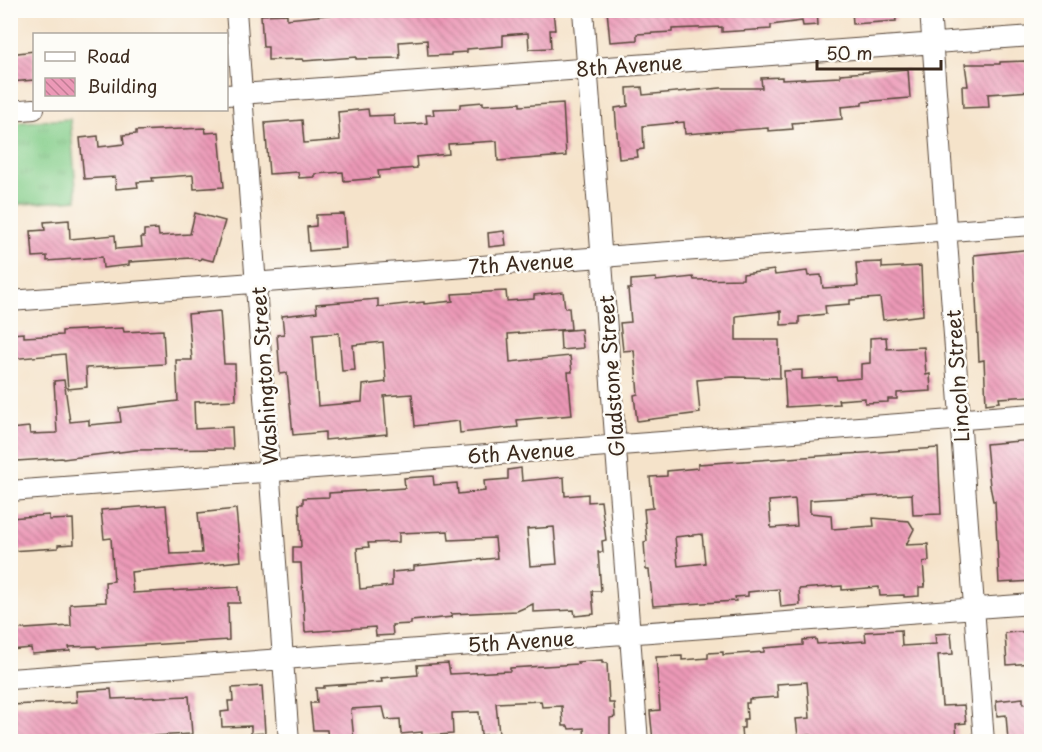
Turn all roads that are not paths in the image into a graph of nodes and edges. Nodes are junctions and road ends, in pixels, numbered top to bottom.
1 (236, 10) edge
2 (583, 10) edge
3 (930, 10) edge
4 (1032, 36) edge
5 (932, 43) junction
6 (587, 68) junction
7 (235, 94) edge
8 (33, 109) edge
9 (10, 111) edge
10 (1032, 225) edge
11 (946, 231) junction
12 (603, 257) junction
13 (256, 283) junction
14 (10, 301) edge
15 (1032, 414) edge
16 (961, 418) junction
17 (615, 445) junction
18 (271, 471) junction
19 (10, 491) edge
20 (1032, 604) edge
21 (974, 608) junction
22 (629, 633) junction
23 (283, 658) junction
24 (10, 679) edge
25 (289, 741) edge
26 (638, 741) edge
27 (984, 741) edge

1 - 7 street, Washington Street
2 - 6 street, Gladstone Street
3 - 5 street, Lincoln Street
4 - 5 street, 8th Avenue
5 - 6 street, 8th Avenue
5 - 11 street, Lincoln Street
6 - 7 street, 8th Avenue
6 - 12 street, Gladstone Street
7 - 13 street, Washington Street
8 - 9 street
10 - 11 street, 7th Avenue
11 - 12 street, 7th Avenue
11 - 16 street, Lincoln Street
12 - 13 street, 7th Avenue
12 - 17 street, Gladstone Street
13 - 14 street, 7th Avenue
13 - 18 street, Washington Street
15 - 16 street, 6th Avenue
16 - 17 street, 6th Avenue
16 - 21 street, Lincoln Street
17 - 18 street, 6th Avenue
17 - 22 street, Gladstone Street
18 - 19 street, 6th Avenue
18 - 23 street, Washington Street
20 - 21 street, 5th Avenue
21 - 22 street, 5th Avenue
21 - 27 street, Lincoln Street
22 - 23 street, 5th Avenue
22 - 26 street, Gladstone Street
23 - 24 street, 5th Avenue
23 - 25 street, Washington Street

